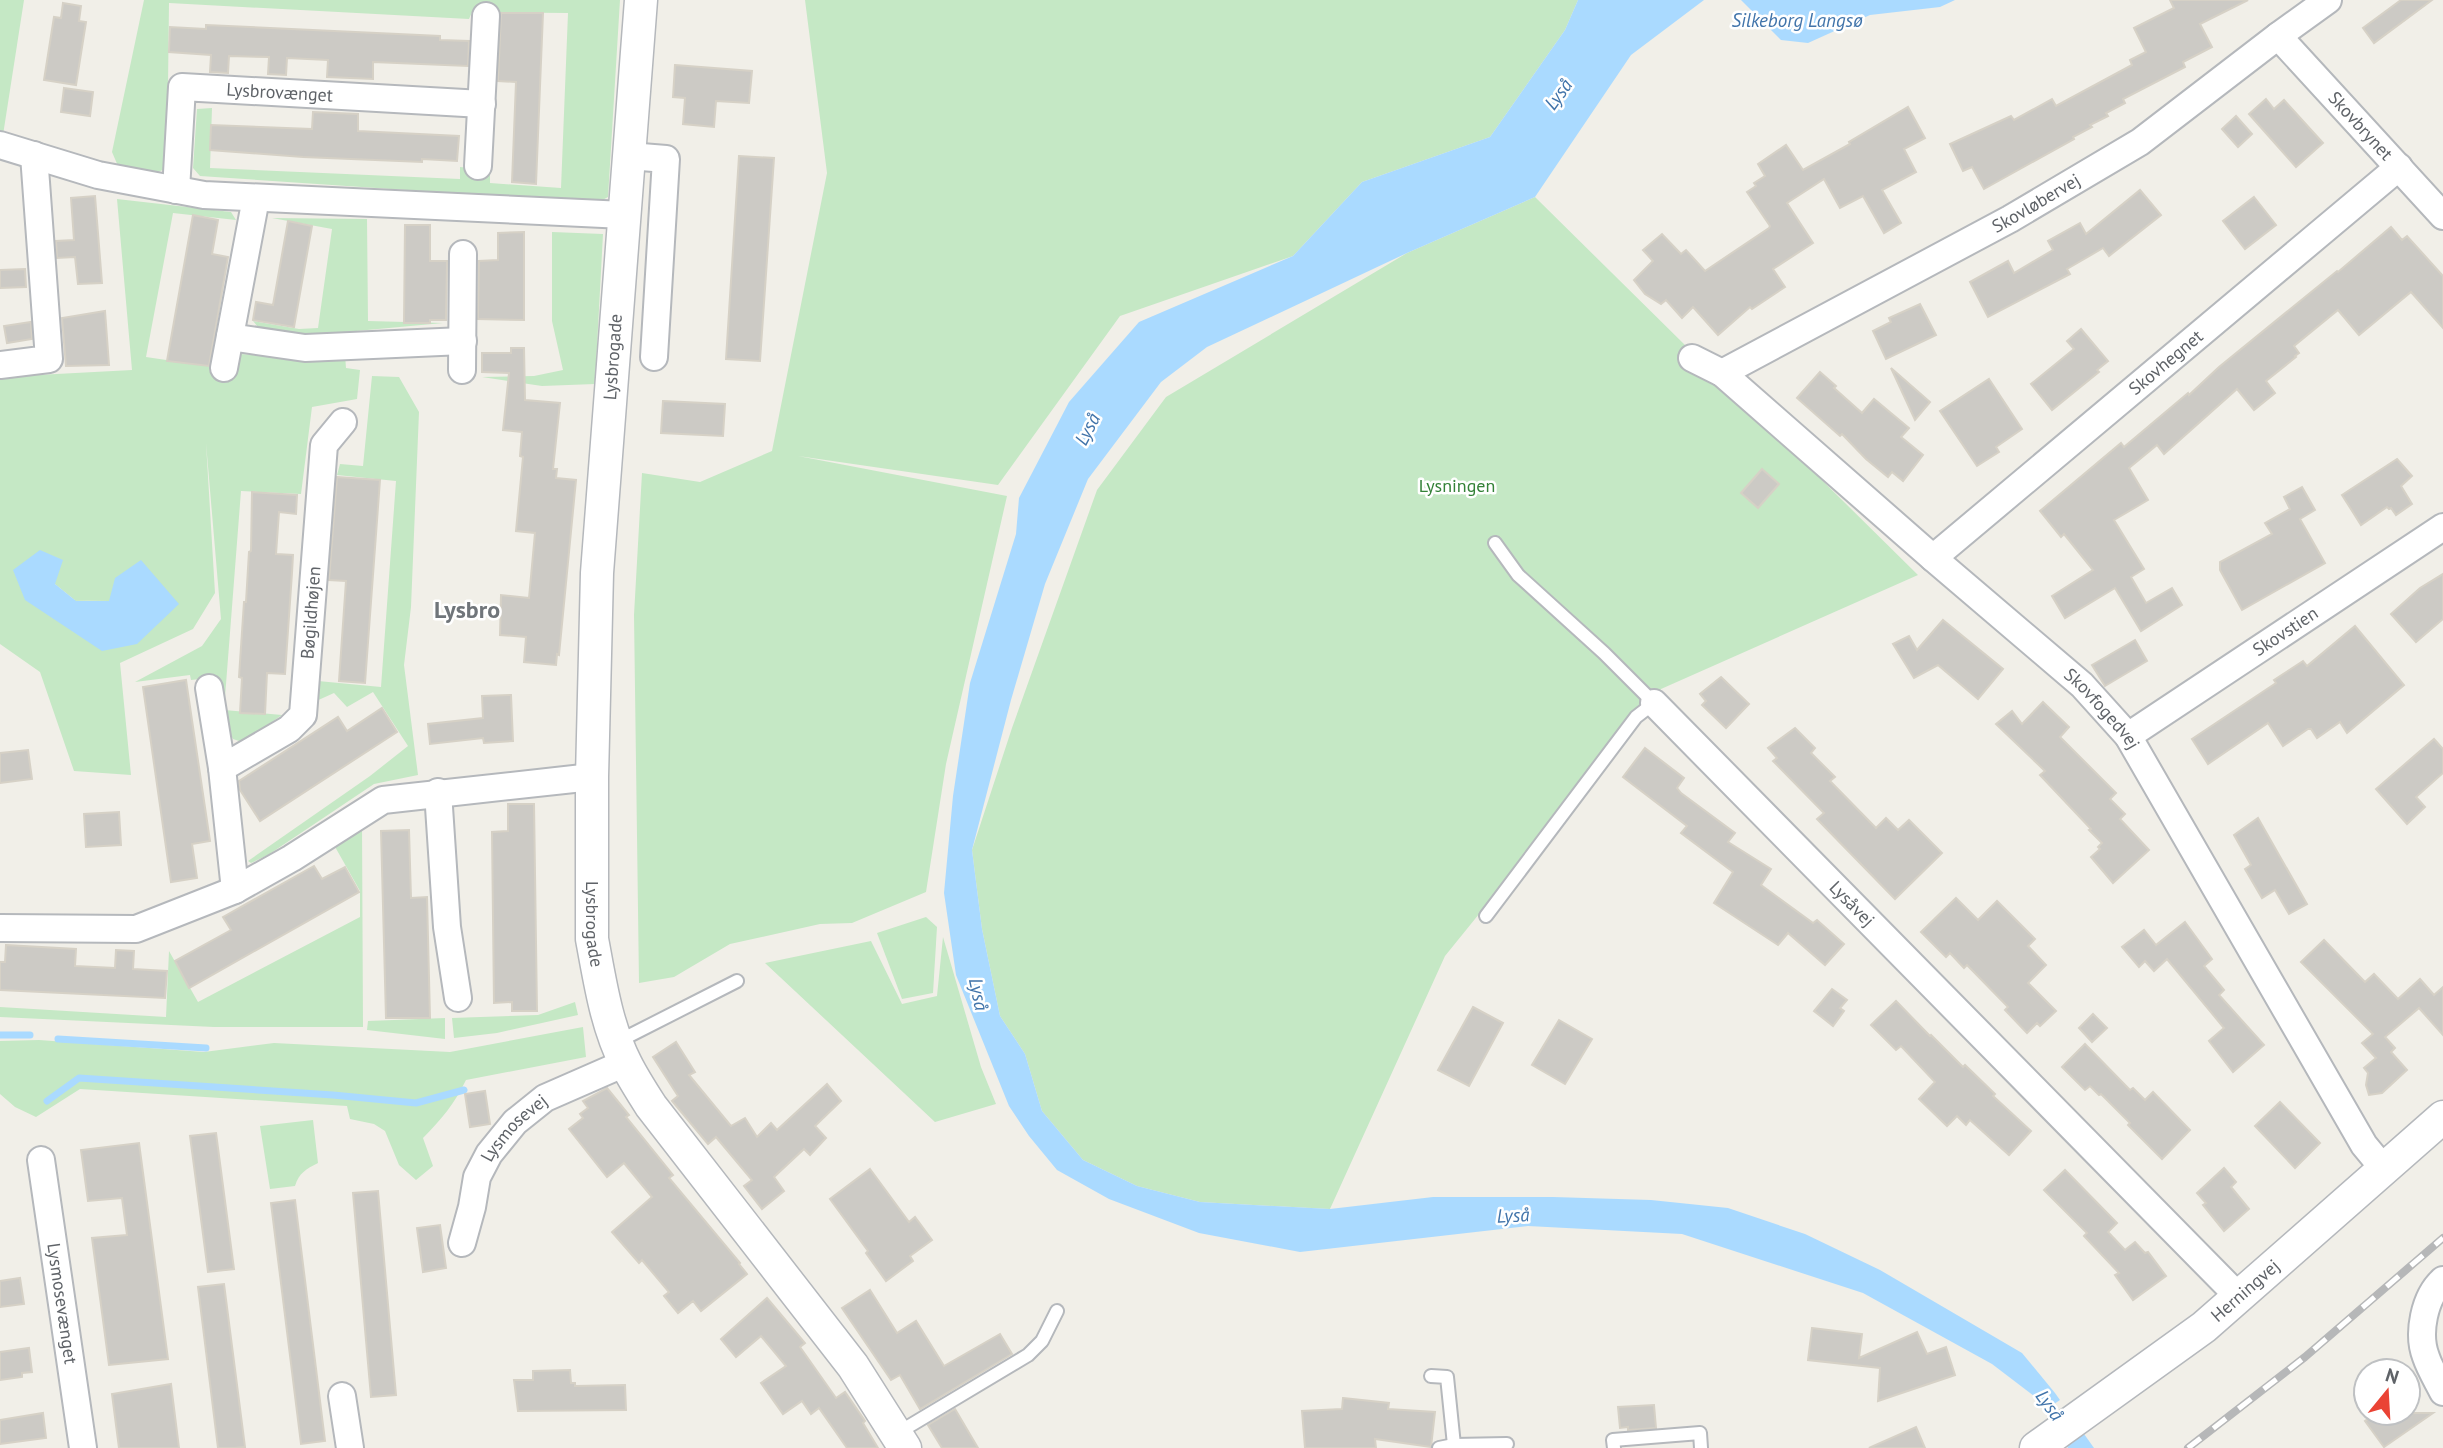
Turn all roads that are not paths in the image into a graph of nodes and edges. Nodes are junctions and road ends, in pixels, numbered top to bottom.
1 (641, 0) edge
2 (2328, 0) edge
3 (486, 16) dead end
4 (2278, 36) junction
5 (482, 104) junction
6 (0, 145) edge
7 (34, 155) junction
8 (629, 156) junction
9 (478, 166) dead end
10 (2399, 167) junction
11 (176, 190) junction
12 (256, 198) junction
13 (624, 215) junction
14 (2443, 216) edge
15 (463, 254) dead end
16 (618, 304) junction
17 (657, 307) junction
18 (229, 337) junction
19 (463, 341) junction
20 (654, 357) dead end
21 (1692, 358) dead end
22 (0, 365) edge
23 (224, 368) dead end
24 (462, 370) dead end
25 (1721, 373) junction
26 (343, 422) dead end
27 (2443, 527) edge
28 (1495, 543) dead end
29 (1933, 558) junction
30 (209, 688) dead end
31 (1654, 704) junction
32 (2128, 736) junction
33 (222, 768) junction
34 (592, 777) junction
35 (438, 792) junction
36 (235, 890) junction
37 (1486, 916) dead end
38 (0, 928) edge
39 (737, 981) dead end
40 (458, 998) dead end
41 (621, 1052) junction
42 (2443, 1117) edge
43 (41, 1160) dead end
44 (2383, 1168) junction
45 (462, 1243) dead end
46 (2443, 1280) edge
47 (2239, 1297) junction
48 (1057, 1311) dead end
49 (1431, 1376) dead end
50 (2443, 1392) edge
51 (342, 1396) dead end
52 (900, 1441) edge
53 (1507, 1444) dead end
54 (1454, 1445) junction
55 (2040, 1446) edge
56 (83, 1448) edge
57 (350, 1448) edge
58 (1439, 1448) edge
59 (1614, 1448) edge
60 (1701, 1448) edge

1 - 8 street, Lysbrogade
2 - 4 street, Skovløbervej
3 - 5 street
4 - 10 street, Skovbrynet
4 - 25 street, Skovløbervej
5 - 9 street
5 - 11 street, Lysbrovænget
6 - 7 street
7 - 11 street
7 - 22 street
8 - 13 street, Lysbrogade
8 - 17 street
10 - 14 street, Skovbrynet
10 - 29 street, Skovhegnet
11 - 12 street
12 - 13 street
12 - 18 street
13 - 16 street, Lysbrogade
15 - 19 street
16 - 17 street, Lysbrogade
16 - 34 street, Lysbrogade
17 - 20 street
18 - 19 street
18 - 23 street
19 - 24 street
21 - 25 street, Skovfogedvej
25 - 29 street, Skovfogedvej
26 - 33 street, Bøgildhøjen
27 - 32 street, Skovstien
28 - 31 lane
29 - 32 street, Skovfogedvej
30 - 33 street
31 - 37 lane
31 - 47 street, Lysåvej
32 - 44 street, Skovfogedvej
33 - 36 street
34 - 35 street
34 - 41 street, Lysbrogade
35 - 36 street
35 - 40 street
36 - 38 street
39 - 41 lane
41 - 45 street, Lysmosevej
41 - 52 street, Lysbrogade
42 - 44 street, Herningvej
43 - 56 street, Lysmosevænget
44 - 47 street, Herningvej
46 - 50 street
47 - 55 street, Herningvej
48 - 52 lane
49 - 54 lane
51 - 57 street
53 - 54 lane
54 - 58 lane
59 - 60 lane

